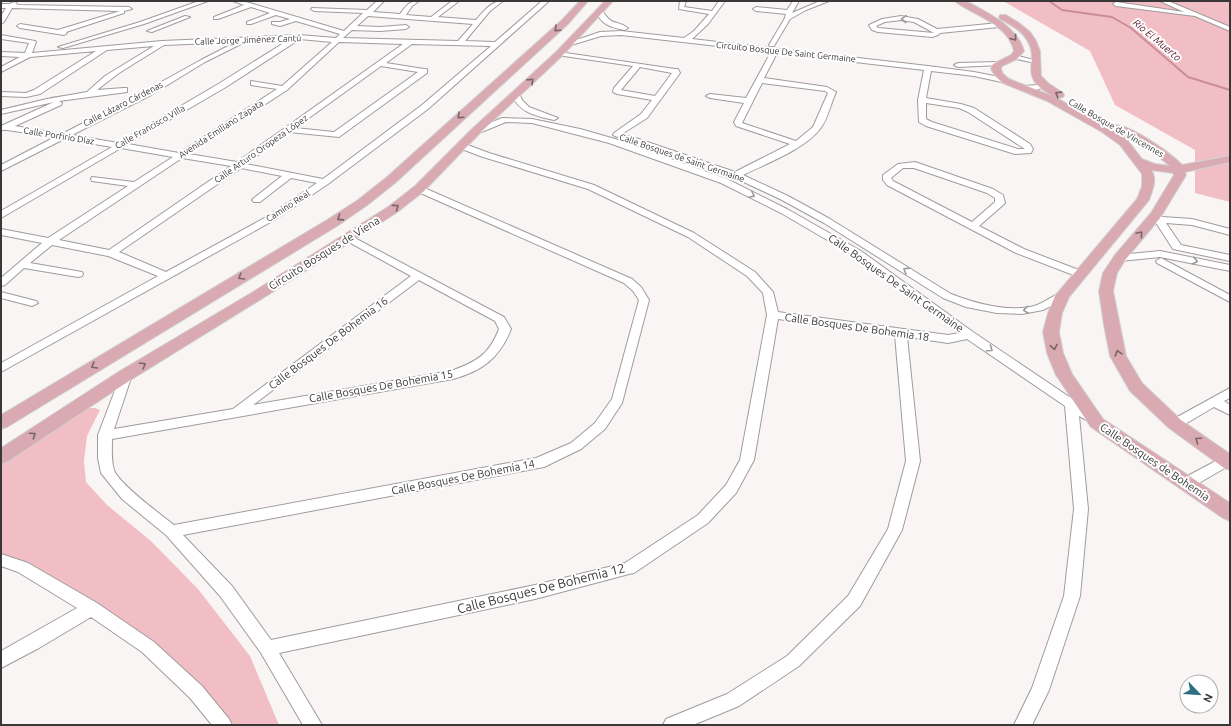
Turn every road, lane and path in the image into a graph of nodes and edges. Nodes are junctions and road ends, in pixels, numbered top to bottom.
1 (23, 1) edge
2 (64, 1) edge
3 (205, 1) edge
4 (237, 1) edge
5 (382, 1) edge
6 (416, 1) edge
7 (456, 1) edge
8 (500, 1) edge
9 (546, 1) edge
10 (584, 1) edge
11 (683, 1) edge
12 (722, 1) edge
13 (796, 1) edge
14 (826, 1) edge
15 (959, 1) edge
16 (974, 1) edge
17 (1163, 1) edge
18 (1116, 4) dead end
19 (251, 5) junction
20 (1, 6) edge
21 (604, 6) edge
22 (6, 9) edge
23 (314, 9) dead end
24 (756, 9) dead end
25 (50, 10) junction
26 (172, 13) junction
27 (276, 13) junction
28 (369, 13) junction
29 (714, 13) junction
30 (65, 14) dead end
31 (788, 15) junction
32 (1193, 15) junction
33 (402, 16) junction
34 (86, 17) dead end
35 (216, 18) dead end
36 (433, 18) junction
37 (100, 19) junction
38 (296, 19) junction
39 (1, 22) edge
40 (478, 22) junction
41 (250, 23) dead end
42 (274, 23) dead end
43 (609, 24) junction
44 (999, 25) junction
45 (20, 26) dead end
46 (406, 27) dead end
47 (1230, 30) edge
48 (150, 31) dead end
49 (347, 31) junction
50 (936, 31) junction
51 (58, 32) junction
52 (197, 34) dead end
53 (212, 34) dead end
54 (600, 34) junction
55 (93, 36) junction
56 (692, 36) junction
57 (1, 37) edge
58 (299, 37) junction
59 (244, 40) junction
60 (337, 40) junction
61 (686, 40) junction
62 (184, 42) junction
63 (196, 42) junction
64 (410, 42) junction
65 (162, 43) junction
66 (460, 43) junction
67 (495, 44) junction
68 (106, 47) junction
69 (774, 47) junction
70 (563, 49) junction
71 (47, 52) junction
72 (1, 54) edge
73 (28, 55) junction
74 (1014, 58) junction
75 (1035, 61) junction
76 (380, 64) junction
77 (638, 64) junction
78 (998, 64) junction
79 (976, 66) junction
80 (928, 68) junction
81 (1, 70) edge
82 (974, 74) junction
83 (759, 80) junction
84 (1006, 81) junction
85 (254, 83) dead end
86 (1043, 85) junction
87 (284, 88) junction
88 (1026, 88) junction
89 (124, 90) dead end
90 (91, 92) junction
91 (1, 94) edge
92 (516, 95) junction
93 (74, 96) junction
94 (710, 96) dead end
95 (656, 98) junction
96 (922, 100) junction
97 (750, 101) junction
98 (526, 109) junction
99 (1, 112) edge
100 (505, 120) junction
101 (3, 128) edge
102 (289, 130) junction
103 (444, 130) junction
104 (474, 133) junction
105 (617, 135) junction
106 (60, 136) junction
107 (798, 144) junction
108 (118, 145) junction
109 (458, 150) junction
110 (182, 155) junction
111 (1165, 156) junction
112 (1230, 160) edge
113 (1140, 162) junction
114 (1209, 162) junction
115 (239, 165) junction
116 (1, 168) edge
117 (1180, 170) junction
118 (289, 175) junction
119 (736, 175) junction
120 (95, 179) dead end
121 (325, 182) junction
122 (136, 185) junction
123 (419, 189) junction
124 (257, 200) dead end
125 (1, 215) edge
126 (1158, 217) junction
127 (972, 227) junction
128 (1, 232) edge
129 (1230, 232) edge
130 (349, 238) junction
131 (49, 242) junction
132 (1178, 252) junction
133 (111, 253) junction
134 (1120, 258) junction
135 (1230, 258) edge
136 (1161, 261) dead end
137 (23, 264) junction
138 (259, 266) junction
139 (1230, 268) edge
140 (292, 273) junction
141 (78, 274) dead end
142 (1080, 274) junction
143 (419, 275) junction
144 (167, 276) junction
145 (1, 283) edge
146 (1, 295) edge
147 (212, 295) junction
148 (1062, 296) junction
149 (1230, 299) edge
150 (32, 303) dead end
151 (241, 305) junction
152 (773, 315) junction
153 (901, 333) junction
154 (969, 335) junction
155 (1, 368) edge
156 (126, 374) junction
157 (1230, 392) edge
158 (1214, 401) junction
159 (1070, 404) junction
160 (236, 411) junction
161 (1230, 411) edge
162 (1, 423) edge
163 (1097, 423) junction
164 (1175, 424) junction
165 (105, 435) junction
166 (1, 457) edge
167 (1228, 461) edge
168 (1187, 483) junction
169 (1230, 513) edge
170 (171, 531) junction
171 (1, 560) edge
172 (91, 608) junction
173 (267, 648) junction
174 (1, 660) edge
175 (222, 725) edge
176 (313, 725) edge
177 (672, 725) edge
178 (1023, 725) edge

1 - 22 street
2 - 25 street
3 - 26 street
4 - 19 street
5 - 28 street, Avenida Emiliano Zapata
6 - 33 street
7 - 36 street
8 - 40 street
9 - 67 street, Camino Real
10 -> 103 main road, Circuito Bosques de Viena
11 - 29 street
12 - 29 street
13 - 31 street
14 - 31 street
15 - 44 main road
16 - 75 main road
17 - 32 street
18 - 32 street
19 - 27 street
19 - 35 street
20 - 22 street
21 - 43 street
21 - 70 main road, Circuito Bosques de Viena
22 - 25 street
22 - 39 street
23 - 28 street
24 - 31 street
25 - 30 street
25 - 37 street
26 - 48 street
26 - 55 street
27 - 38 street
27 - 41 street
28 - 33 street
28 - 49 street, Avenida Emiliano Zapata
29 - 56 street
31 - 69 street
32 - 47 street
33 - 36 street
34 - 37 street
36 - 40 street
37 - 51 street
38 - 42 street
38 - 49 street
40 - 66 street
43 - 54 street
43 - 56 street
44 - 50 street
44 -> 74 main road
45 - 51 street
46 - 49 street
49 - 60 street, Avenida Emiliano Zapata
50 -> 50 street
51 - 55 street
52 - 62 street
53 - 63 street
54 - 61 street, Circuito Bosque De Saint Germaine
54 - 70 street, Circuito Bosque De Saint Germaine
55 - 71 street
56 - 61 street
56 - 69 street
57 - 73 street
58 - 59 street, Calle Jorge Jiménez Cantú
58 - 60 street, Calle Jorge Jiménez Cantú
58 - 108 street, Calle Francisco Villa
59 - 63 street, Calle Jorge Jiménez Cantú
59 - 106 street, Calle Lázaro Cárdenas
60 - 64 street, Calle Jorge Jiménez Cantú
60 - 87 street, Avenida Emiliano Zapata
61 - 69 street, Circuito Bosque De Saint Germaine
62 - 63 street, Calle Jorge Jiménez Cantú
62 - 65 street, Calle Jorge Jiménez Cantú
64 - 66 street, Calle Jorge Jiménez Cantú
64 - 76 street, Calle Arturo Oropeza López
65 - 68 street, Calle Jorge Jiménez Cantú
65 - 90 street
66 - 67 street, Calle Jorge Jiménez Cantú
67 - 121 street, Camino Real
68 - 71 street, Calle Jorge Jiménez Cantú
68 - 91 street
69 - 79 street
69 - 80 street, Circuito Bosque De Saint Germaine
69 - 83 street
70 - 77 street
92 -> 70 main road, Circuito Bosques de Viena
71 - 73 street, Calle Jorge Jiménez Cantú
72 - 73 street, Calle Jorge Jiménez Cantú
73 - 81 street
74 - 75 street
74 - 78 main road
75 - 86 main road
76 - 102 street, Calle Arturo Oropeza López
76 - 102 street
77 - 95 street
77 - 95 street
78 - 79 street
78 - 84 main road
79 - 82 street
80 - 82 street, Circuito Bosque De Saint Germaine
80 - 96 street
82 - 84 street, Circuito Bosque De Saint Germaine
83 - 97 street
83 - 107 street
84 - 88 main road, Calle Bosque de Vincennes
85 - 87 street
86 - 88 street
111 -> 86 main road, Calle Bosque de Vincennes
87 - 110 street, Avenida Emiliano Zapata
88 - 113 main road, Calle Bosque de Vincennes
89 - 90 street
90 - 93 street
92 - 98 street
92 - 104 main road, Circuito Bosques de Viena
93 - 99 street
93 - 101 street
94 - 97 street
95 - 105 street
96 - 96 street
97 - 107 street
98 - 100 street
98 - 105 street, Calle Bosques de Saint Germaine
100 - 104 street, Calle Bosques De Saint Germaine
100 -> 154 street, Calle Bosques De Saint Germaine
101 - 106 street, Calle Porfirio Díaz
102 - 115 street, Calle Arturo Oropeza López
103 - 104 main road
103 -> 138 main road, Circuito Bosques de Viena
104 - 109 main road, Circuito Bosques de Viena
105 - 119 street, Calle Bosques de Saint Germaine
106 - 108 street, Calle Porfirio Díaz
106 - 116 street, Calle Lázaro Cárdenas
107 - 119 street
108 - 110 street, Calle Porfirio Díaz
108 - 125 street, Calle Francisco Villa
109 - 123 main road, Circuito Bosques de Viena
109 - 152 street, Calle Bosques De Bohemia 18
110 - 115 street, Calle Porfirio Díaz
110 - 122 street, Avenida Emiliano Zapata
111 - 113 main road
111 - 114 main road
111 - 117 main road, Calle Bosque de Vincennes
112 - 114 main road
113 - 117 main road
113 - 142 main road, Calle Bosque de Vincennes
114 - 117 main road
115 - 118 street, Calle Porfirio Díaz
115 - 133 street, Calle Arturo Oropeza López
117 - 126 main road
118 - 121 street, Calle Porfirio Díaz
118 - 124 street
148 -> 119 street, Calle Bosques de Saint Germaine
120 - 122 street
121 - 144 street, Camino Real
122 - 131 street, Avenida Emiliano Zapata
130 -> 123 main road, Circuito Bosques de Viena
123 - 170 street, Calle Bosques De Bohemia 14
126 - 129 street
126 - 132 street
134 -> 126 main road
127 - 127 street
127 - 142 street
128 - 131 street
130 - 140 main road, Circuito Bosques de Viena
130 - 143 street, Calle Bosques De Bohemia 15
131 - 133 street
131 - 137 street, Avenida Emiliano Zapata
132 - 134 street
132 - 135 street
132 -> 139 street
133 - 144 street
164 -> 134 main road
136 - 149 street
137 - 141 street
137 - 145 street, Avenida Emiliano Zapata
138 - 140 main road
138 -> 147 main road, Circuito Bosques de Viena
140 - 151 main road, Circuito Bosques de Viena
142 - 148 main road, Calle Bosque de Vincennes
143 - 160 street, Calle Bosques De Bohemia 16
143 - 160 street, Calle Bosques De Bohemia 15
144 - 155 street, Camino Real
146 - 150 street
147 - 151 main road
147 -> 162 main road, Circuito Bosques de Viena
148 -> 163 main road, Calle Bosques de Bohemia
156 -> 151 main road, Circuito Bosques de Viena
152 - 153 street, Calle Bosques De Bohemia 18
152 - 173 street, Calle Bosques De Bohemia 12
153 - 154 street, Calle Bosques De Bohemia 18
153 - 177 street
154 -> 159 street, Calle Bosques De Saint Germaine
156 - 165 street
166 -> 156 main road, Circuito Bosques de Viena
157 - 158 street
158 - 161 street
158 - 164 street
159 - 163 street, Calle Bosques De Saint Germaine
159 - 178 street
160 - 165 street, Calle Bosques De Bohemia 15
163 - 168 main road, Calle Bosques de Bohemia
167 -> 164 main road
165 - 170 street
167 - 168 street
168 - 169 main road, Calle Bosques de Bohemia
170 - 173 street
171 - 172 street
172 - 174 street
172 - 175 street
173 - 176 street

